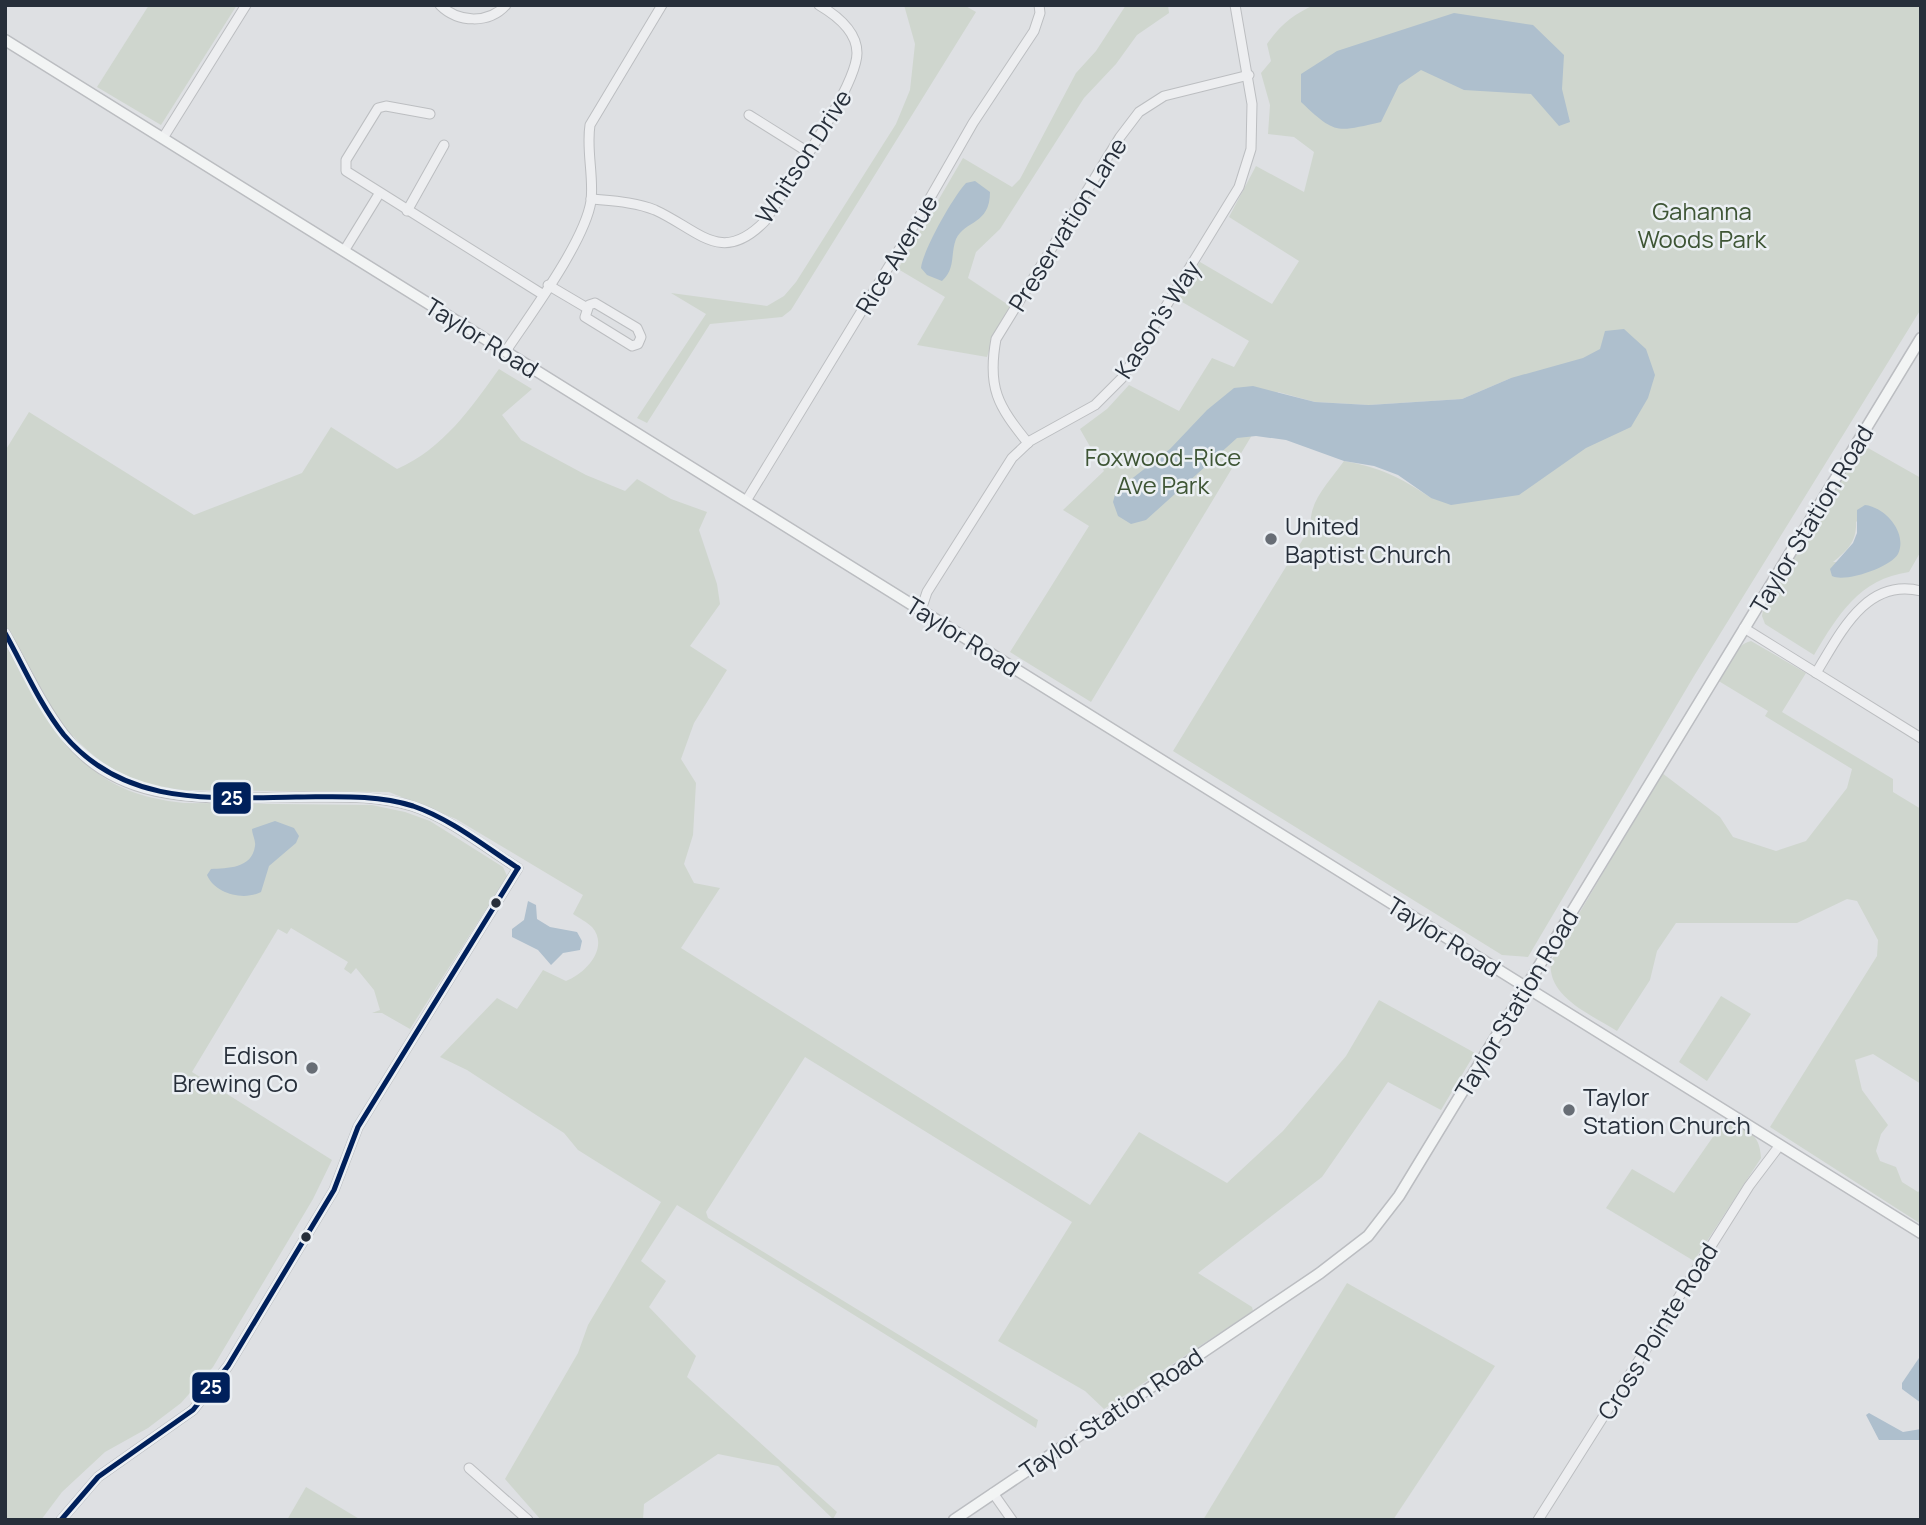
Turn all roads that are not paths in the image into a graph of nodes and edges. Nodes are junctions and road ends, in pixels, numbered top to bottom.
1 (246, 5) edge
2 (440, 5) edge
3 (506, 5) edge
4 (662, 5) edge
5 (819, 5) edge
6 (1038, 5) edge
7 (1235, 5) edge
8 (5, 40) edge
9 (1249, 75) junction
10 (430, 114) dead end
11 (749, 115) dead end
12 (163, 138) junction
13 (444, 145) dead end
14 (808, 152) junction
15 (379, 194) junction
16 (591, 199) junction
17 (407, 211) junction
18 (344, 251) junction
19 (548, 285) junction
20 (542, 295) junction
21 (587, 308) junction
22 (1921, 338) edge
23 (506, 351) junction
24 (1028, 443) junction
25 (746, 501) junction
26 (1921, 591) edge
27 (921, 610) junction
28 (1744, 628) junction
29 (5, 633) edge
30 (1816, 673) junction
31 (1921, 738) edge
32 (1526, 988) junction
33 (1780, 1145) junction
34 (1921, 1233) edge
35 (469, 1468) dead end
36 (993, 1493) junction
37 (61, 1520) edge
38 (528, 1520) edge
39 (954, 1520) edge
40 (1012, 1520) edge
41 (1538, 1520) edge

1 - 12 street
2 - 3 street
4 - 16 street
5 - 14 street, Whitson Drive
6 - 25 street, Rice Avenue
7 - 9 street, Kason's Way
8 - 12 main road, Taylor Road
9 - 24 street, Kason's Way
9 - 24 street, Preservation Lane
10 - 15 street
11 - 14 street
12 - 18 main road, Taylor Road
13 - 17 street
14 - 16 street, Whitson Drive
15 - 17 street
15 - 18 street
16 - 19 street
17 - 20 street
18 - 23 main road, Taylor Road
19 - 20 street
19 - 21 street
20 - 23 street
21 - 21 street
22 - 28 main road, Taylor Station Road
23 - 25 main road, Taylor Road
24 - 27 street, Kason's Way
25 - 27 main road, Taylor Road
26 - 30 street
27 - 32 main road, Taylor Road
28 - 30 street
28 - 32 main road, Taylor Station Road
29 - 37 street
30 - 31 street
32 - 33 main road, Taylor Road
32 - 36 main road, Taylor Station Road
33 - 34 main road, Taylor Road
33 - 41 street, Cross Pointe Road
35 - 38 street
36 - 39 main road, Taylor Station Road
36 - 40 street

